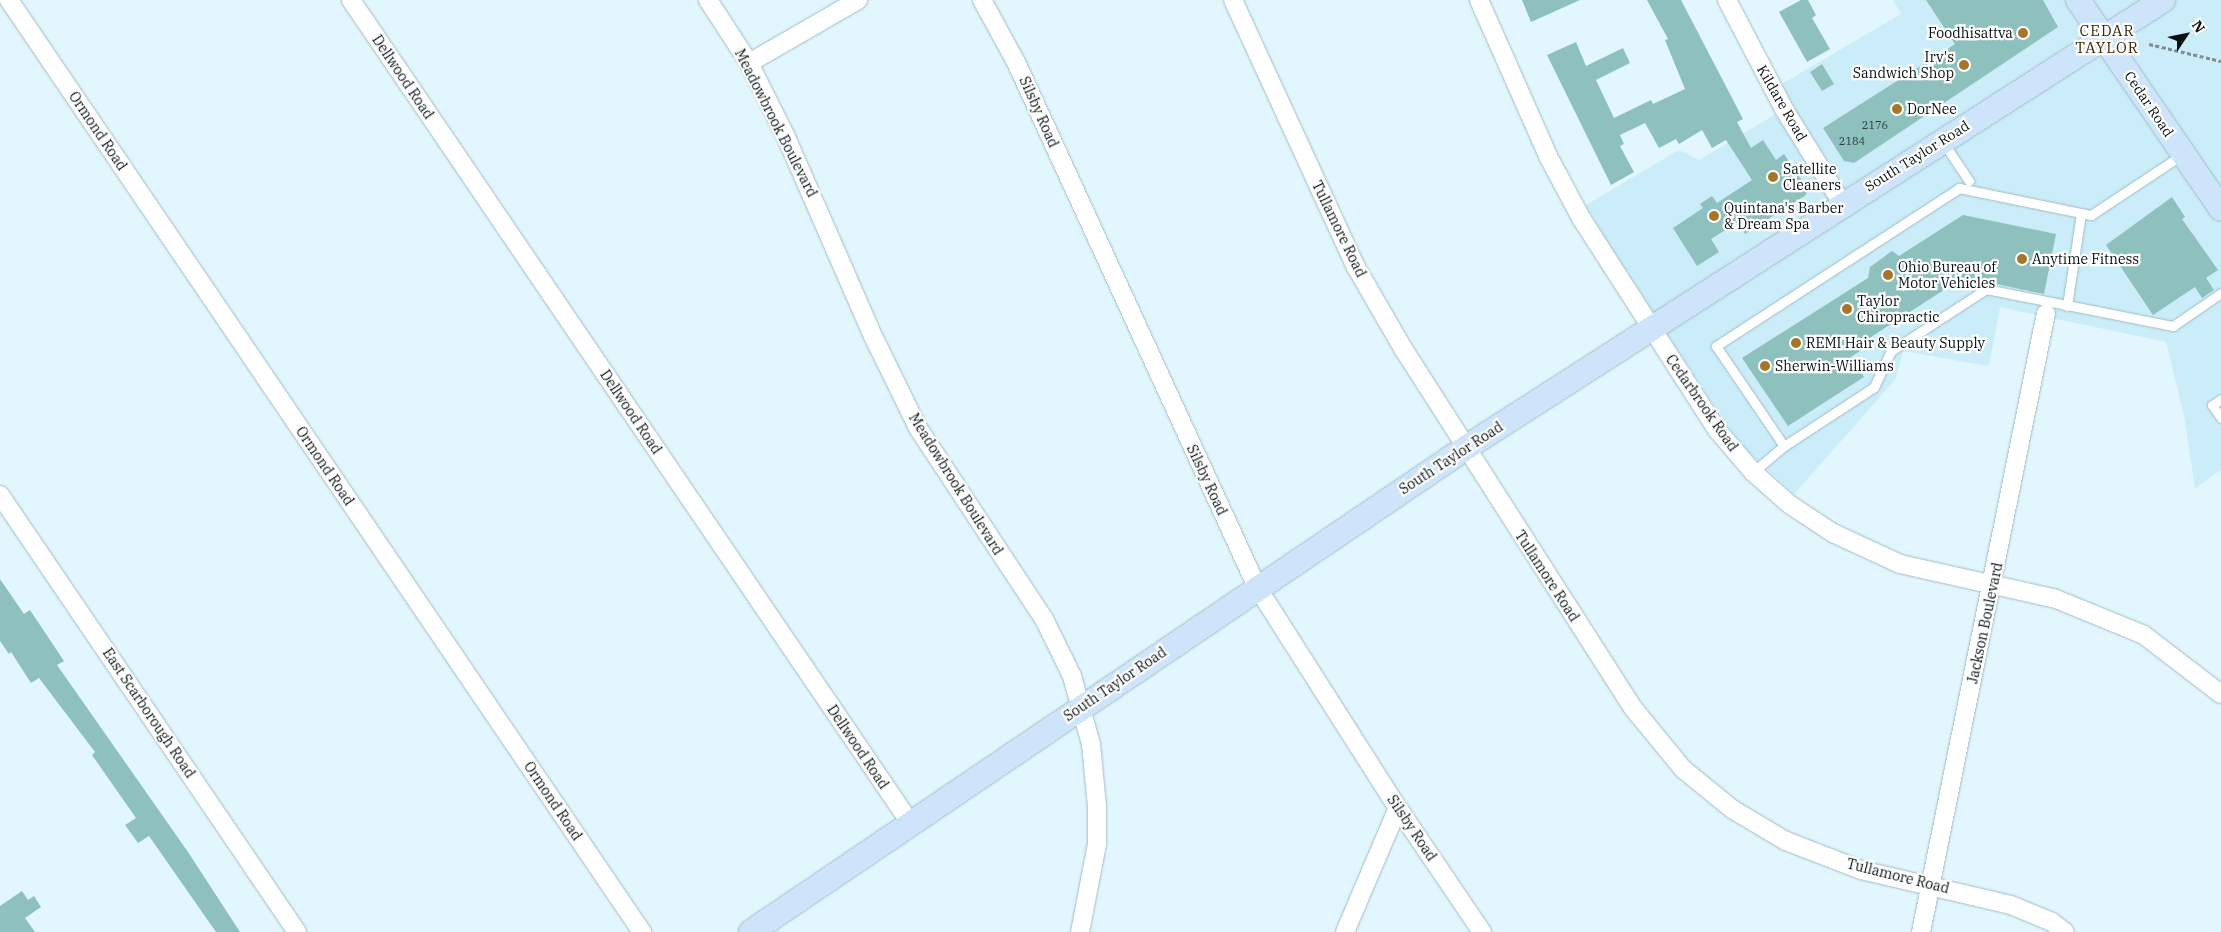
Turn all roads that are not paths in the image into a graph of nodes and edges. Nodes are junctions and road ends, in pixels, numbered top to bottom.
1 (9, 0) edge
2 (351, 0) edge
3 (708, 0) edge
4 (858, 0) edge
5 (982, 0) edge
6 (1233, 0) edge
7 (1478, 0) edge
8 (1727, 0) edge
9 (2078, 0) edge
10 (2163, 0) edge
11 (2104, 38) junction
12 (749, 64) junction
13 (1942, 140) junction
14 (2183, 154) junction
15 (1968, 181) dead end
16 (1842, 203) junction
17 (2221, 209) edge
18 (2081, 214) junction
19 (2221, 293) edge
20 (2067, 306) junction
21 (2046, 313) dead end
22 (1649, 328) junction
23 (2221, 399) edge
24 (2221, 418) edge
25 (1784, 446) junction
26 (1464, 449) junction
27 (1753, 472) junction
28 (0, 495) edge
29 (1993, 584) junction
30 (1257, 587) junction
31 (2221, 694) edge
32 (1083, 706) junction
33 (1398, 808) junction
34 (910, 824) junction
35 (1930, 884) junction
36 (297, 932) edge
37 (642, 932) edge
38 (751, 932) edge
39 (1080, 932) edge
40 (1345, 932) edge
41 (1482, 932) edge
42 (1921, 932) edge
43 (2066, 932) edge

1 - 37 street, Ormond Road
2 - 34 street, Dellwood Road
3 - 12 street, Meadowbrook Boulevard
4 - 12 street
5 - 30 street, Silsby Road
6 - 26 street, Tullamore Road
7 - 22 street, Cedarbrook Road
8 - 16 street, Kildare Road
9 - 11 main road, Cedar Road
10 - 11 main road, South Taylor Road
11 - 13 main road, South Taylor Road
11 - 14 main road, Cedar Road
12 - 32 street, Meadowbrook Boulevard
13 - 15 lane
13 - 16 main road, South Taylor Road
14 - 17 main road, Cedar Road
14 - 18 lane
16 - 22 main road, South Taylor Road
18 - 20 lane
18 - 25 lane
19 - 20 lane
20 - 25 lane
21 - 29 street, Jackson Boulevard
22 - 26 main road, South Taylor Road
22 - 27 street, Cedarbrook Road
23 - 24 lane
25 - 27 lane
26 - 30 main road, South Taylor Road
26 - 35 street, Tullamore Road
27 - 29 street, Cedarbrook Road
28 - 36 street, East Scarborough Road
29 - 31 street, Cedarbrook Road
29 - 35 street, Jackson Boulevard
30 - 32 main road, South Taylor Road
30 - 33 street, Silsby Road
32 - 34 main road, South Taylor Road
32 - 39 street, Meadowbrook Boulevard
33 - 40 street
33 - 41 street, Silsby Road
34 - 38 main road, South Taylor Road
35 - 42 street, Jackson Boulevard
35 - 43 street, Tullamore Road

